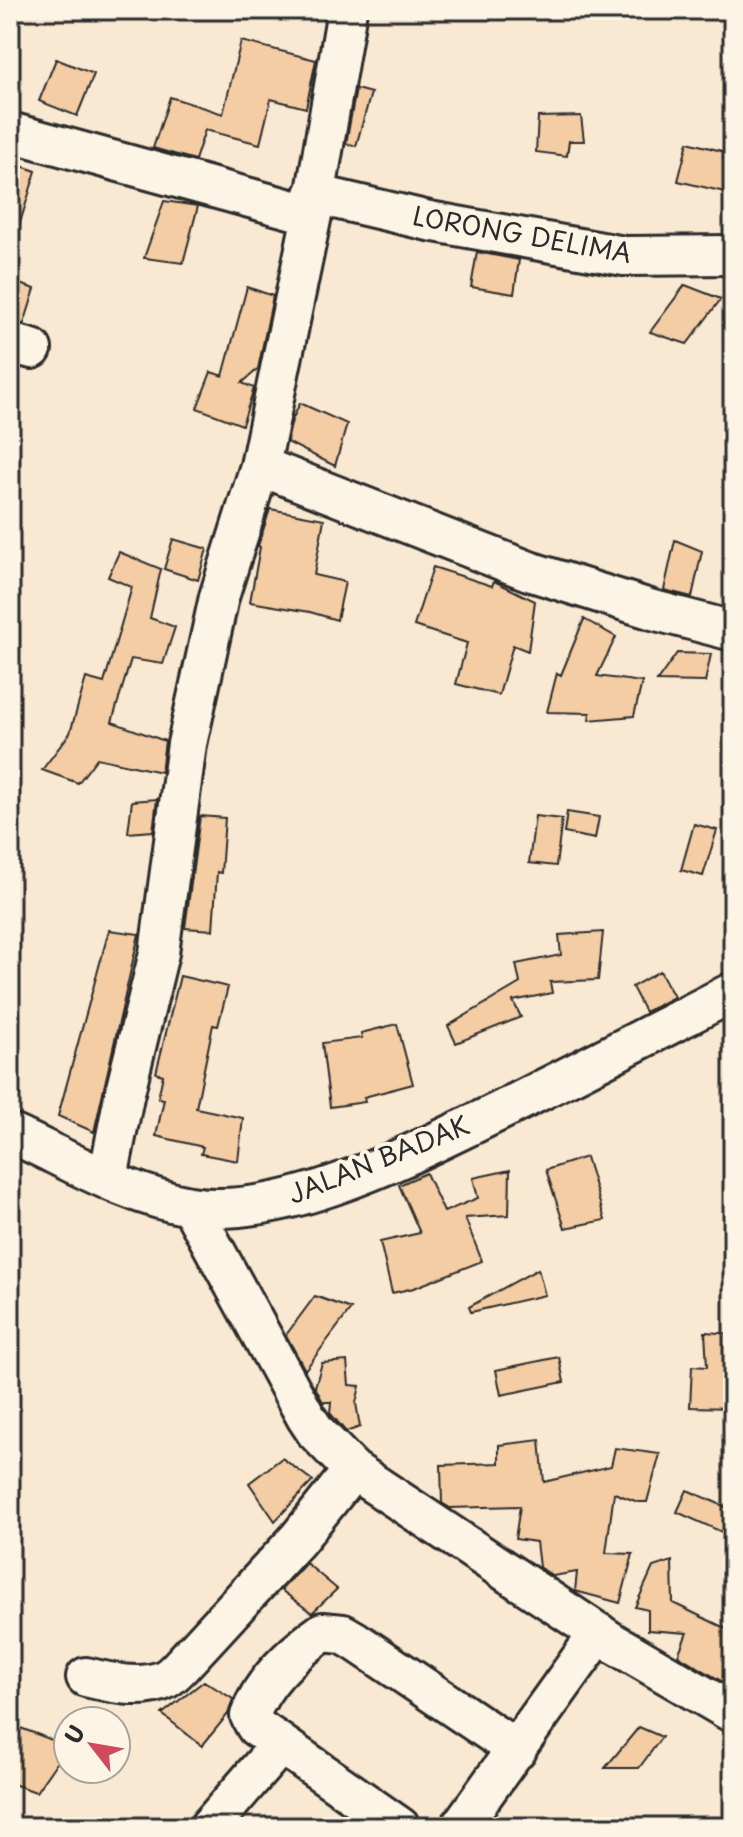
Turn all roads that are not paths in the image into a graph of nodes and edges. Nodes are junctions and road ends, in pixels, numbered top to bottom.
1 (347, 10) edge
2 (10, 132) edge
3 (313, 204) junction
4 (733, 255) edge
5 (260, 466) junction
6 (733, 631) edge
7 (733, 992) edge
8 (10, 1133) edge
9 (108, 1178) junction
10 (191, 1206) junction
11 (353, 1470) junction
12 (599, 1633) junction
13 (86, 1677) dead end
14 (733, 1713) edge
15 (281, 1744) junction
16 (517, 1750) junction
17 (209, 1827) edge
18 (400, 1827) edge
19 (460, 1827) edge

1 - 3 street
2 - 3 street, LORONG DELIMA
3 - 4 street, LORONG DELIMA
3 - 5 street
5 - 6 street
5 - 9 street
7 - 10 street, JALAN BADAK
8 - 9 street, JALAN BADAK
9 - 10 street, JALAN BADAK
10 - 11 street
11 - 12 street
11 - 13 street
12 - 14 street
12 - 16 street
15 - 16 street
15 - 17 street
15 - 18 street
16 - 19 street

